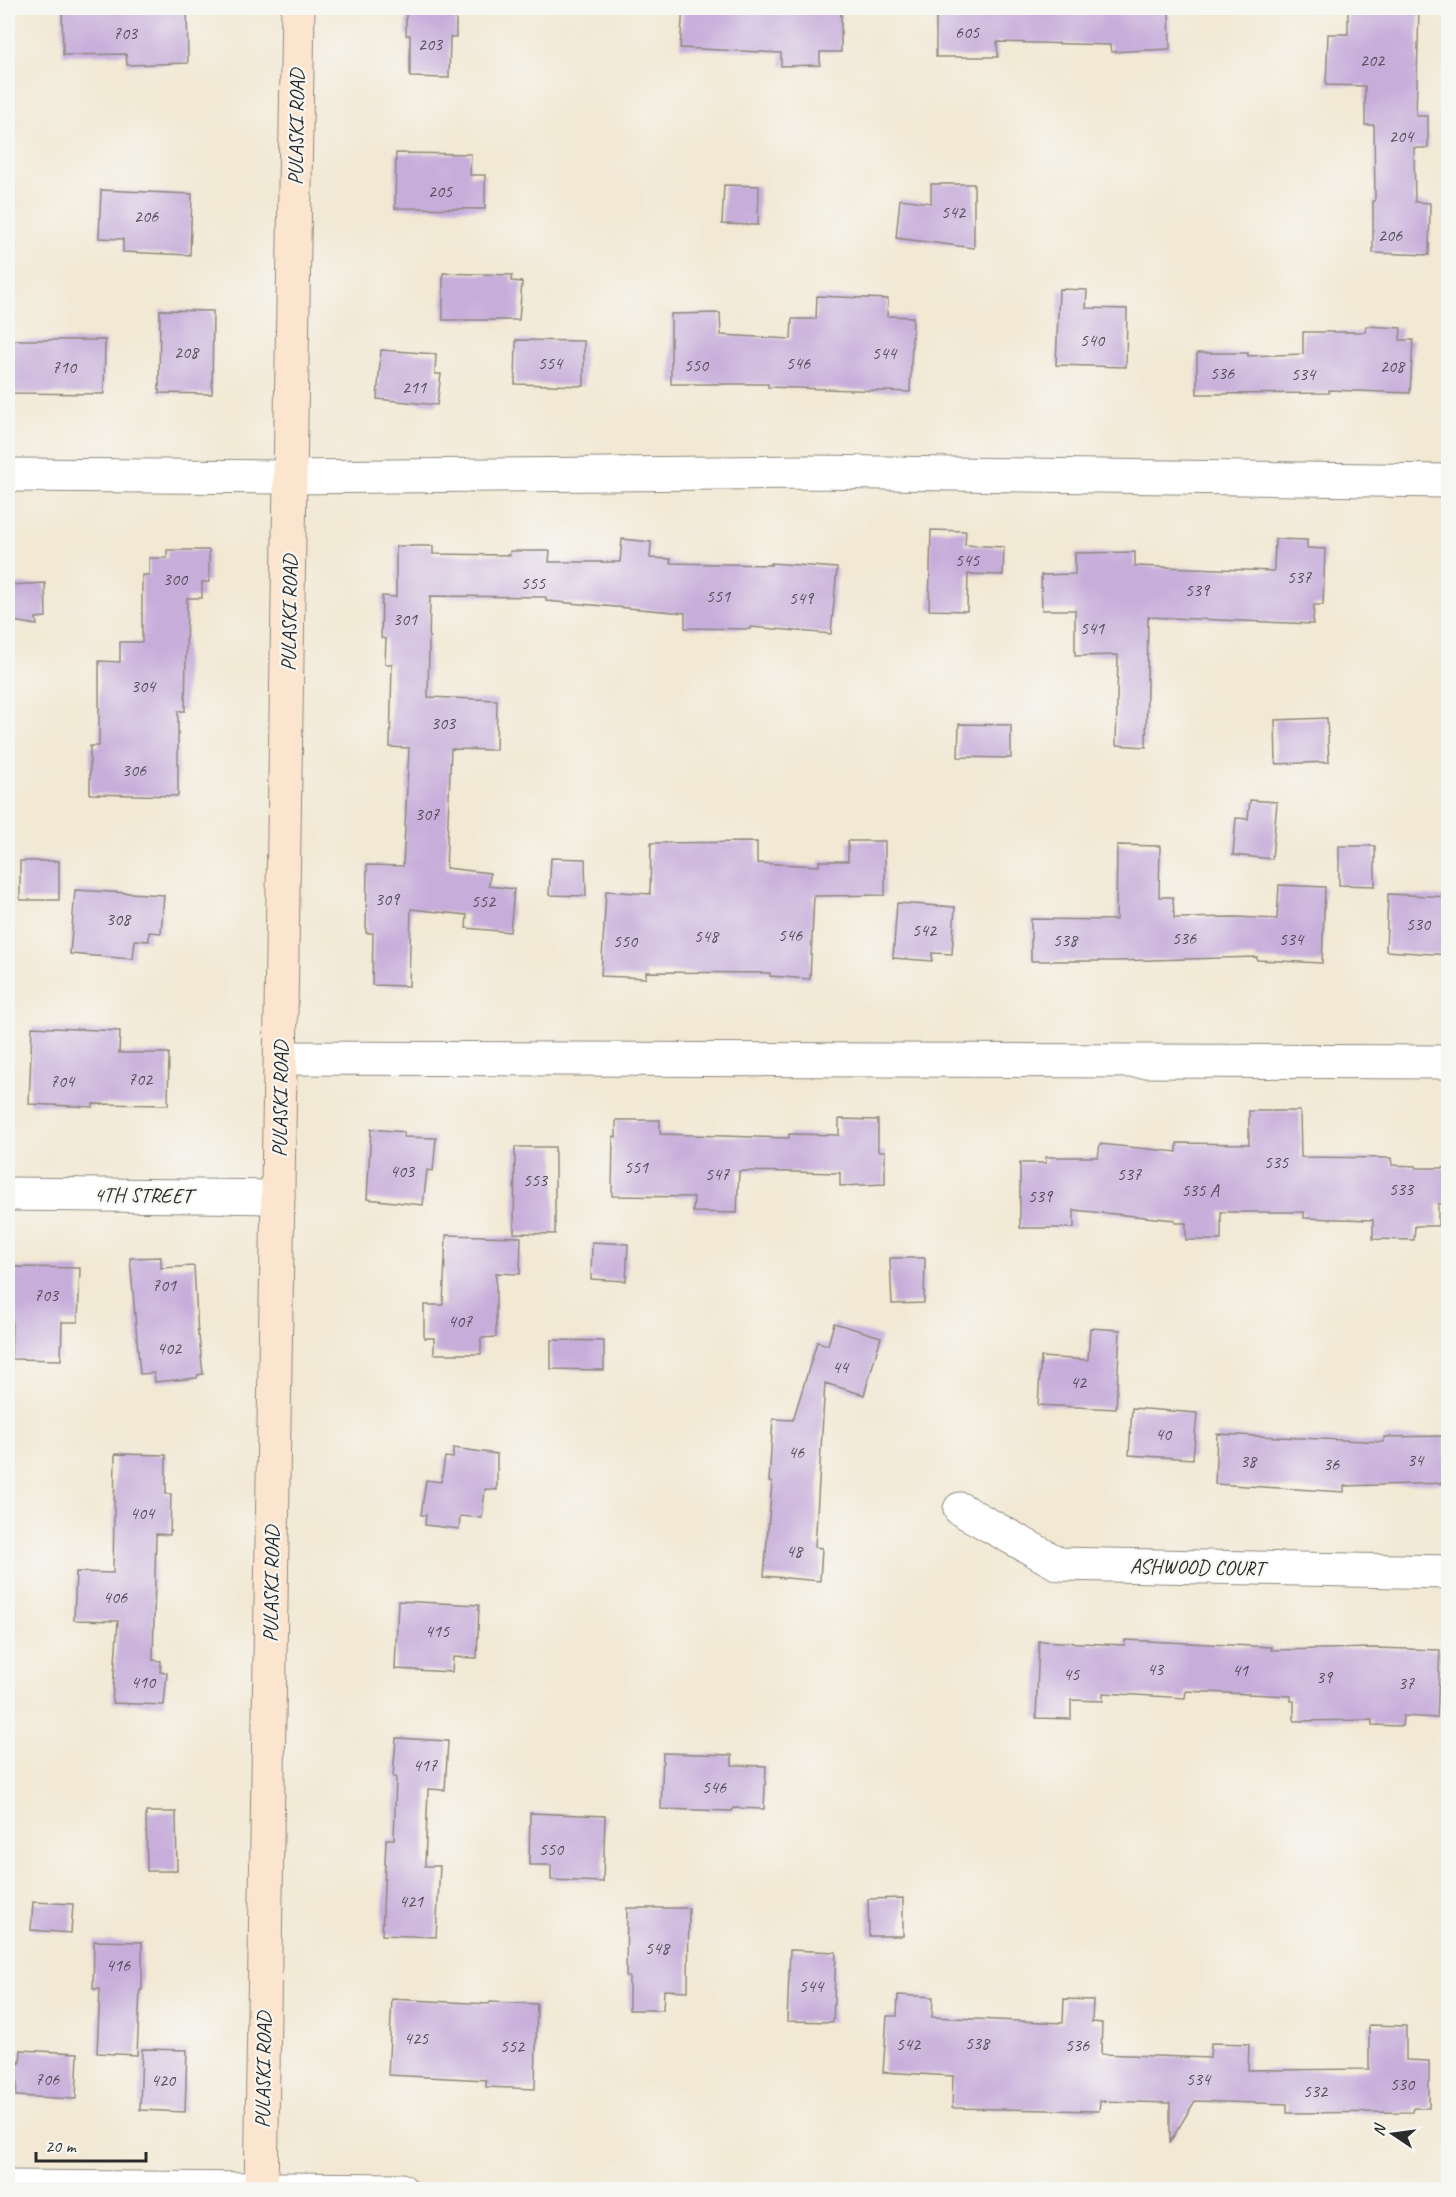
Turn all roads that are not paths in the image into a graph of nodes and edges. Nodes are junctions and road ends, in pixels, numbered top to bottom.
1 (298, 8) edge
2 (8, 475) edge
3 (292, 477) junction
4 (1449, 481) edge
5 (281, 1058) junction
6 (1449, 1062) edge
7 (8, 1194) edge
8 (278, 1197) junction
9 (960, 1509) dead end
10 (1449, 1572) edge
11 (8, 2187) edge
12 (261, 2189) edge
13 (401, 2190) edge

1 - 3 main road, PULASKI ROAD
2 - 3 street
3 - 4 street
3 - 5 main road, PULASKI ROAD
5 - 6 street
5 - 8 main road, PULASKI ROAD
7 - 8 street, 4TH STREET
8 - 12 main road, PULASKI ROAD
9 - 10 street, ASHWOOD COURT
11 - 12 street
12 - 13 street

